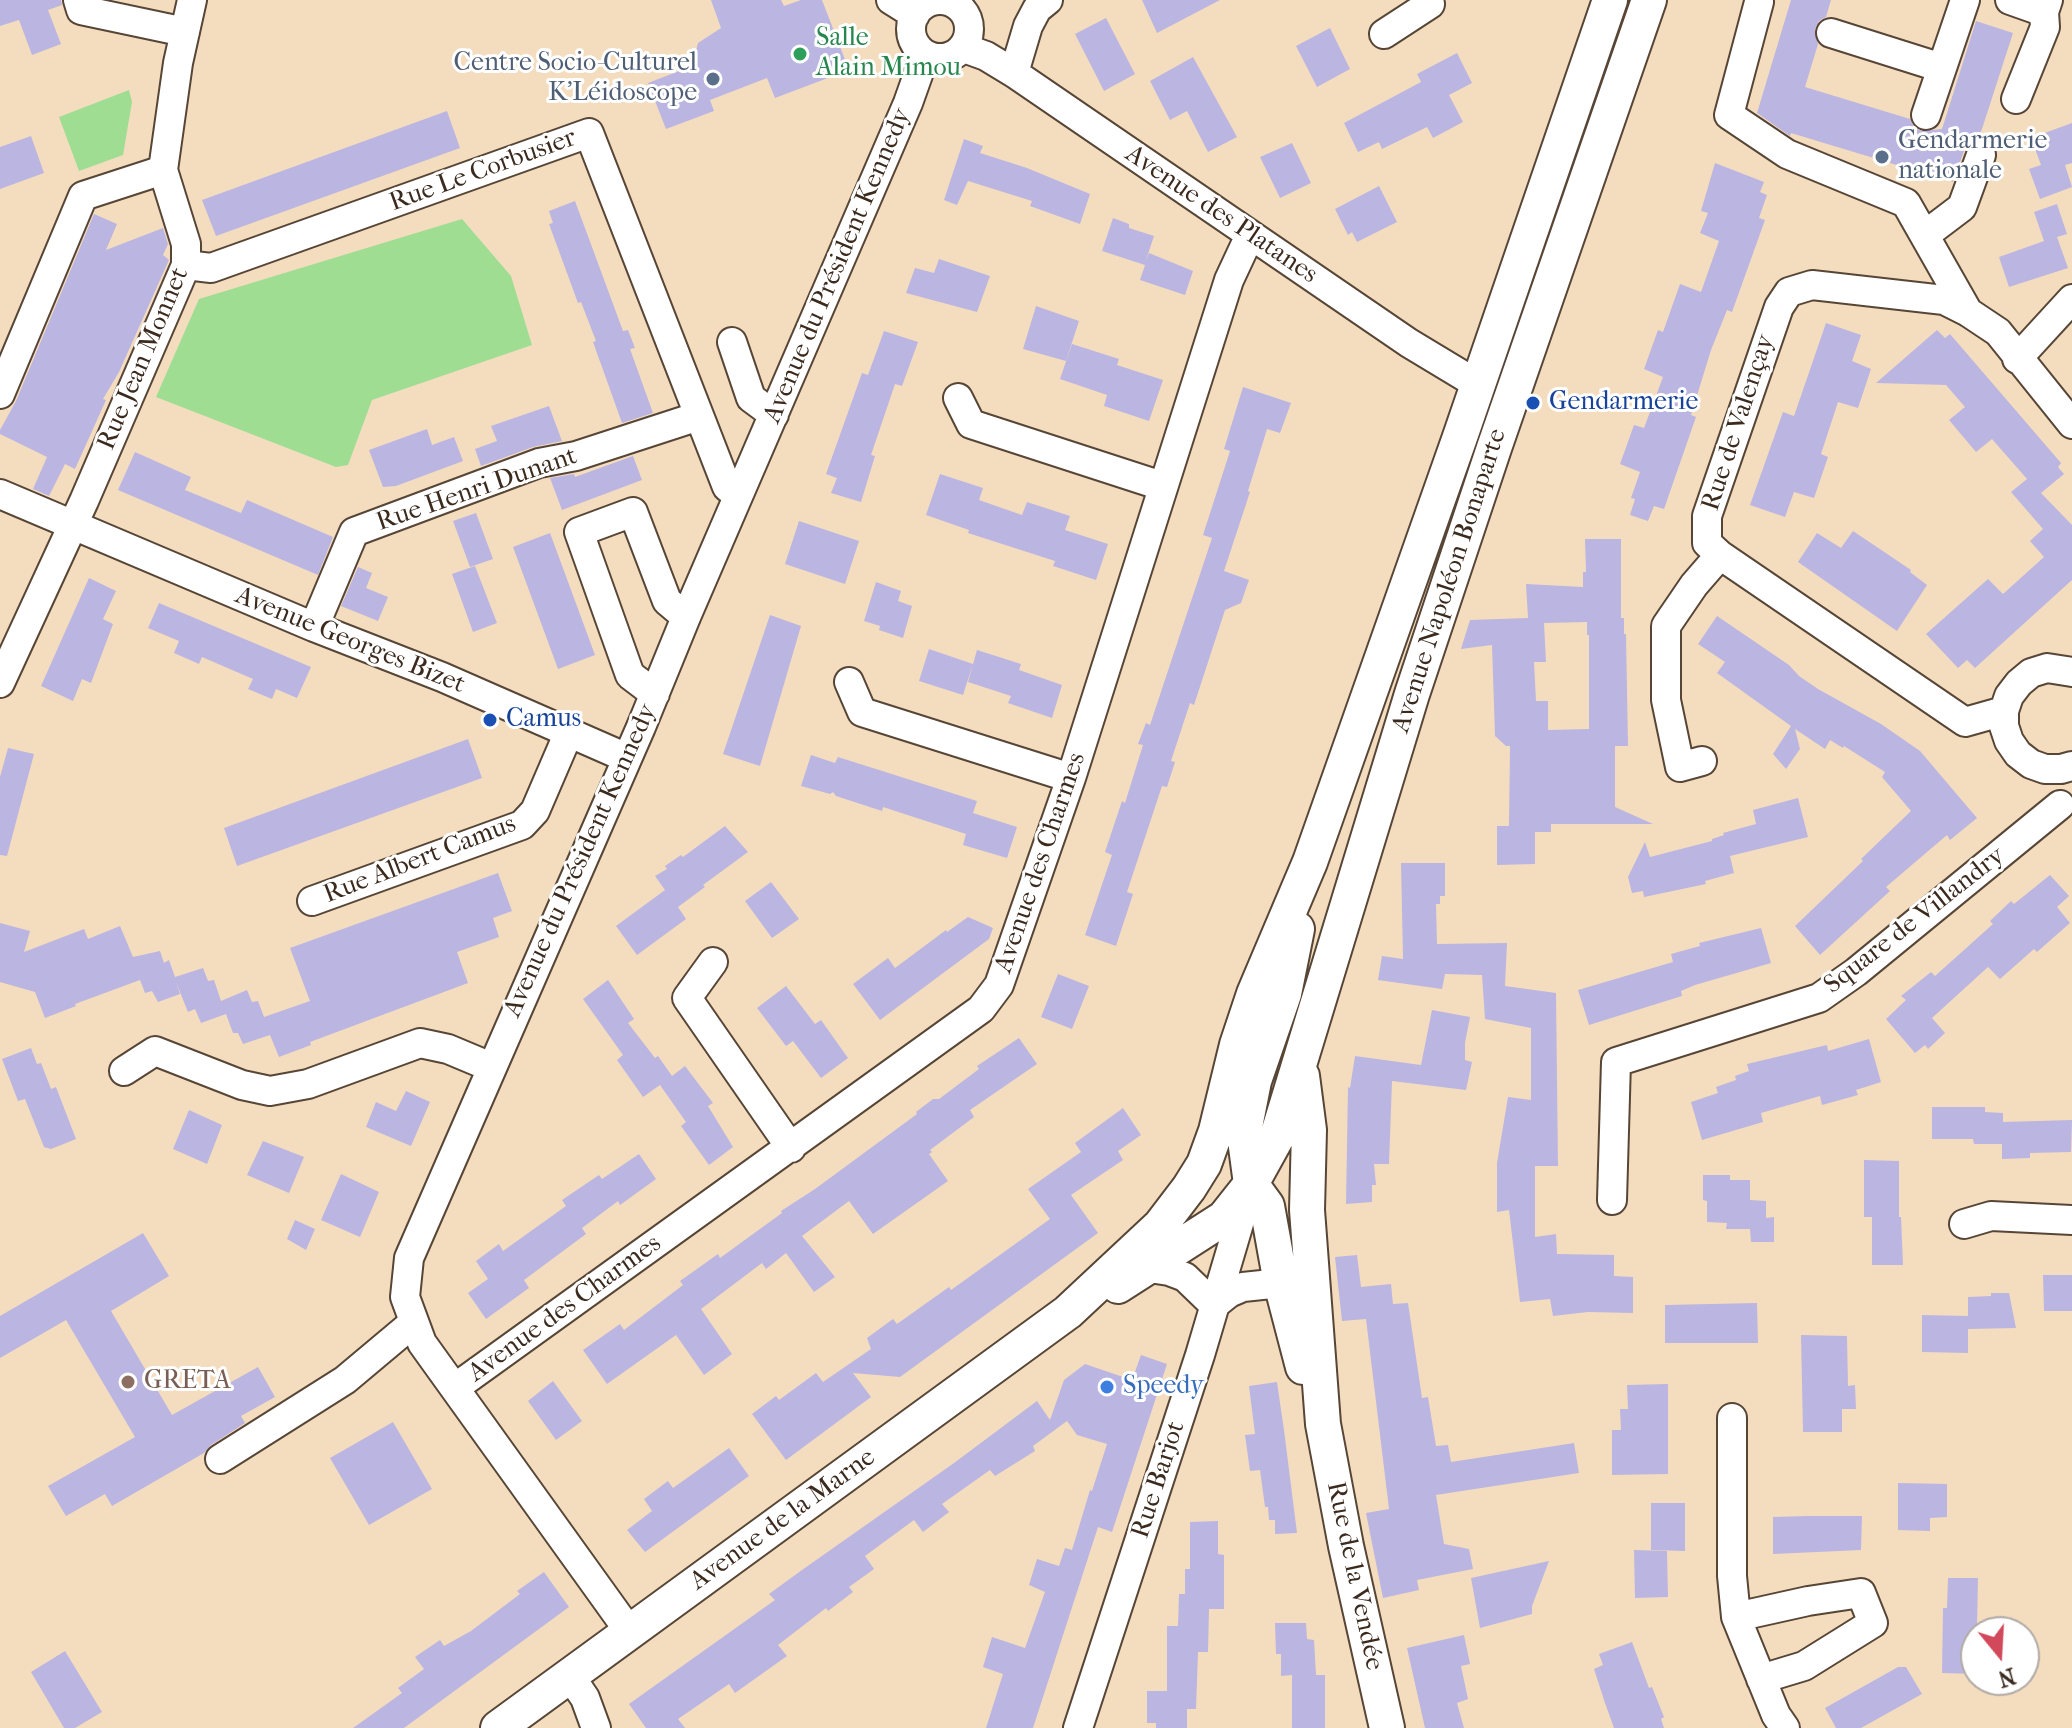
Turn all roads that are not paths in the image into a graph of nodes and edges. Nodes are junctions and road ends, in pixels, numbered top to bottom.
1 (78, 0) edge
2 (192, 0) edge
3 (1048, 0) edge
4 (1428, 0) edge
5 (1610, 0) edge
6 (1649, 0) edge
7 (1965, 0) edge
8 (2010, 0) edge
9 (949, 1) edge
10 (1757, 1) edge
11 (2046, 6) edge
12 (903, 7) edge
13 (185, 32) junction
14 (1831, 33) dead end
15 (1384, 34) dead end
16 (964, 48) junction
17 (925, 55) junction
18 (1942, 68) junction
19 (1014, 73) junction
20 (2016, 99) dead end
21 (1926, 115) dead end
22 (1981, 155) dead end
23 (163, 170) junction
24 (1250, 235) junction
25 (1925, 235) junction
26 (186, 265) junction
27 (2072, 299) edge
28 (1968, 312) junction
29 (732, 342) dead end
30 (2017, 359) junction
31 (1477, 384) junction
32 (0, 394) edge
33 (958, 398) dead end
34 (774, 415) junction
35 (699, 416) junction
36 (2072, 424) edge
37 (1162, 486) junction
38 (0, 494) edge
39 (738, 495) junction
40 (71, 526) junction
41 (1720, 555) junction
42 (686, 617) junction
43 (314, 627) junction
44 (2072, 672) edge
45 (849, 682) dead end
46 (0, 683) edge
47 (655, 694) junction
48 (2004, 711) junction
49 (569, 732) junction
50 (627, 758) junction
51 (1702, 761) dead end
52 (2066, 768) edge
53 (1071, 778) junction
54 (2066, 812) edge
55 (1310, 862) junction
56 (312, 901) dead end
57 (713, 962) dead end
58 (491, 1067) junction
59 (1301, 1067) junction
60 (124, 1071) dead end
61 (791, 1148) junction
62 (1204, 1164) junction
63 (1253, 1170) junction
64 (1612, 1200) dead end
65 (1307, 1210) junction
66 (2072, 1220) edge
67 (1964, 1224) dead end
68 (1149, 1268) junction
69 (1297, 1286) junction
70 (1214, 1305) junction
71 (1068, 1312) junction
72 (413, 1323) junction
73 (456, 1387) junction
74 (1732, 1418) dead end
75 (220, 1459) dead end
76 (1736, 1617) junction
77 (629, 1631) junction
78 (570, 1676) junction
79 (1761, 1679) junction
80 (498, 1728) edge
81 (596, 1728) edge
82 (1078, 1728) edge
83 (1387, 1728) edge
84 (1785, 1728) edge

1 - 13 street
2 - 13 street, Rue Jean Monnet
3 - 19 street
4 - 15 street
5 - 31 main road, Avenue Napoléon Bonaparte
6 - 59 main road, Avenue Napoléon Bonaparte
7 - 18 street
8 - 11 street
9 - 12 street
9 - 16 street
10 - 25 street
11 - 20 street
12 - 17 street
13 - 23 street, Rue Jean Monnet
14 - 18 street
16 - 17 street
16 - 19 street, Avenue des Platanes
17 - 34 street, Avenue du Président Kennedy
18 - 21 street
19 - 24 street, Avenue des Platanes
22 - 25 street
23 - 26 street, Rue Jean Monnet
23 - 32 street
24 - 31 street, Avenue des Platanes
24 - 37 street, Avenue des Charmes
25 - 28 street
26 - 35 street, Rue Le Corbusier
26 - 40 street, Rue Jean Monnet
27 - 30 street
28 - 30 street, Rue de Valençay
28 - 41 street, Rue de Valençay
29 - 34 street
30 - 36 street, Rue de Valençay
31 - 55 main road, Avenue Napoléon Bonaparte
33 - 37 street
34 - 39 street, Avenue du Président Kennedy
35 - 39 street, Rue Le Corbusier
35 - 43 street, Rue Henri Dunant
37 - 53 street, Avenue des Charmes
38 - 40 street, Avenue Georges Bizet
39 - 42 street, Avenue du Président Kennedy
40 - 43 street, Avenue Georges Bizet
40 - 46 street, Rue Jean Monnet
41 - 48 street
41 - 51 street
42 - 47 street, Avenue du Président Kennedy
42 - 47 street
43 - 49 street, Avenue Georges Bizet
44 - 48 street
45 - 53 street
47 - 50 street, Avenue du Président Kennedy
48 - 52 street
49 - 50 street, Avenue Georges Bizet
49 - 56 street, Rue Albert Camus
50 - 58 street, Avenue du Président Kennedy
52 - 54 street
53 - 61 street, Avenue des Charmes
54 - 64 street, Square de Villandry
55 - 62 main road, Avenue Napoléon Bonaparte
55 - 63 main road, Avenue Napoléon Bonaparte
57 - 61 street
58 - 60 street
58 - 72 street, Avenue du Président Kennedy
59 - 63 main road, Avenue Napoléon Bonaparte
59 - 65 main road, Rue de la Vendée
61 - 73 street, Avenue des Charmes
62 - 63 main road
62 - 71 main road, Avenue de la Marne
63 - 65 main road
63 - 68 main road, Avenue de la Marne
63 - 69 main road, Rue de la Vendée
63 - 70 street, Rue Barjot
65 - 69 main road, Rue de la Vendée
66 - 67 street
68 - 70 street
68 - 71 main road, Avenue de la Marne
69 - 70 street
69 - 83 main road, Rue de la Vendée
70 - 82 street, Rue Barjot
71 - 77 main road, Avenue de la Marne
72 - 73 street, Avenue du Président Kennedy
72 - 75 street
73 - 77 street, Avenue du Président Kennedy
74 - 76 street
76 - 79 street
76 - 79 street
77 - 78 main road, Avenue de la Marne
78 - 80 main road, Avenue de la Marne
78 - 81 street
79 - 84 street

